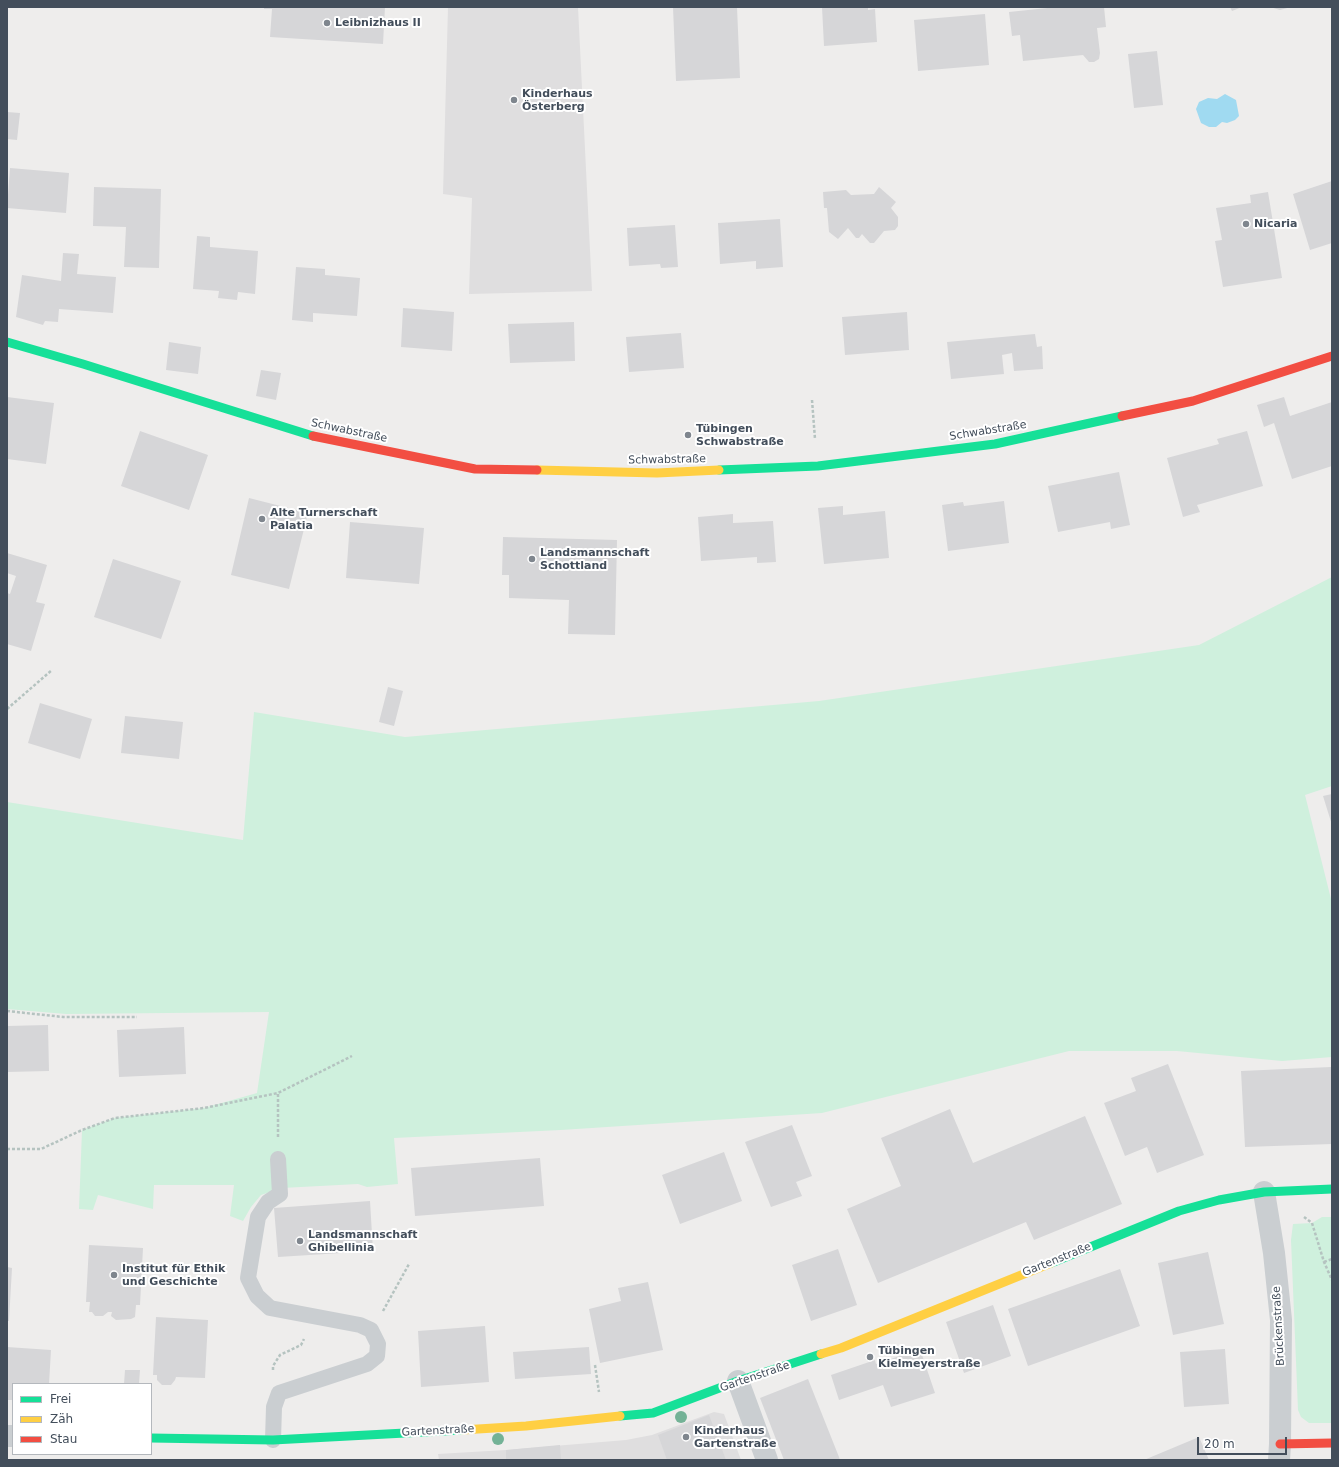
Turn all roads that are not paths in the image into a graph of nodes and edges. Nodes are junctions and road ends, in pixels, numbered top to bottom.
1 (7, 342) edge
2 (1332, 356) edge
3 (278, 1159) road end
4 (1332, 1189) edge
5 (1267, 1192) junction
6 (738, 1381) junction
7 (152, 1438) edge
8 (273, 1440) junction
9 (1332, 1443) edge
10 (1279, 1452) edge
11 (767, 1460) edge

1 - 2 street, Schwabstraße
3 - 8 lane
4 - 5 street, Gartenstraße
5 - 6 street, Gartenstraße
5 - 10 street, Brückenstraße
6 - 8 street, Gartenstraße
6 - 11 street
7 - 8 street, Gartenstraße
9 - 10 street

